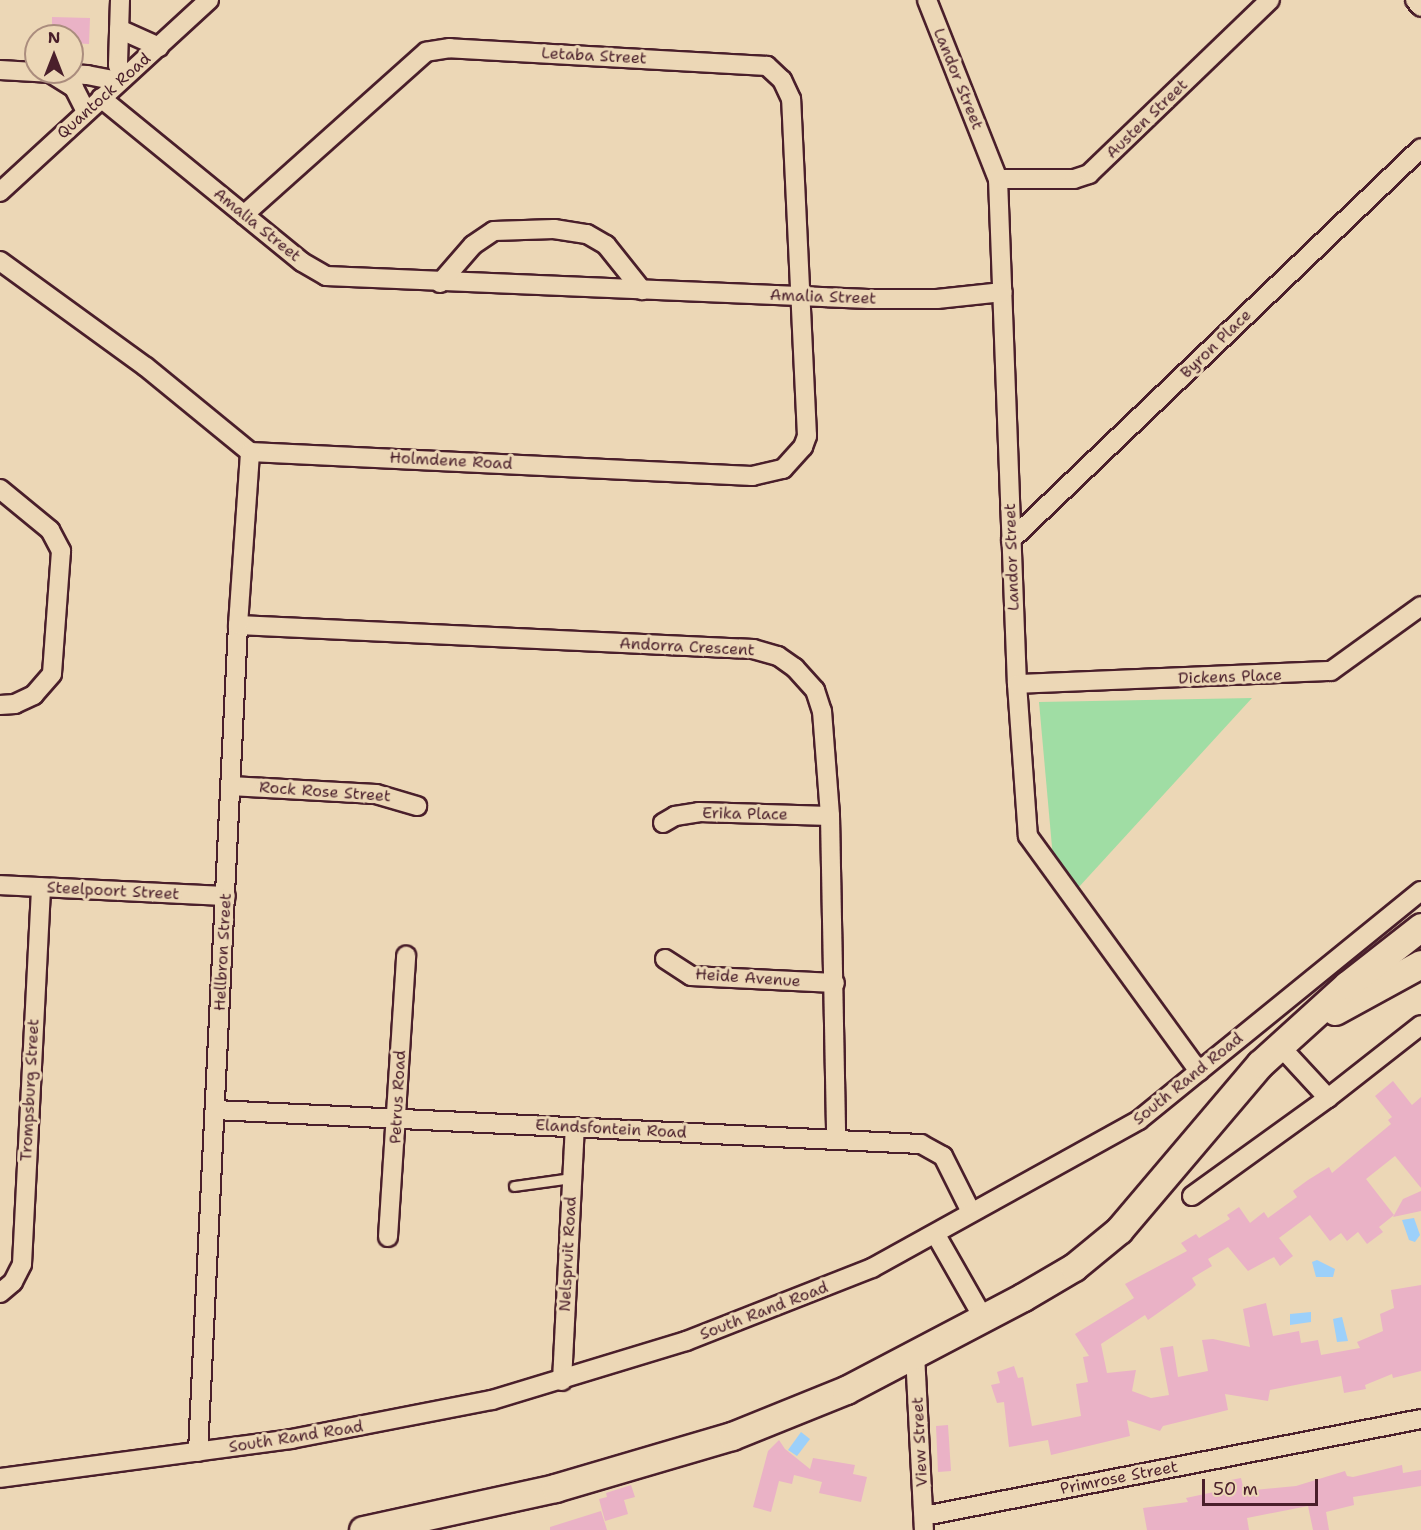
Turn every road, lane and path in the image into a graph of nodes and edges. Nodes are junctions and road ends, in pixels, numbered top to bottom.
1 (120, 0) edge
2 (209, 0) edge
3 (927, 0) edge
4 (1270, 0) edge
5 (1414, 0) edge
6 (1421, 7) edge
7 (119, 29) junction
8 (159, 47) junction
9 (0, 70) edge
10 (24, 71) edge
11 (84, 76) edge
12 (120, 79) junction
13 (68, 84) edge
14 (100, 98) junction
15 (86, 112) junction
16 (1421, 148) edge
17 (998, 179) junction
18 (0, 192) edge
19 (244, 215) junction
20 (0, 261) edge
21 (440, 283) junction
22 (642, 290) junction
23 (1003, 292) junction
24 (800, 297) junction
25 (249, 452) junction
26 (0, 489) edge
27 (1011, 540) junction
28 (1421, 606) edge
29 (238, 625) junction
30 (1017, 684) junction
31 (0, 705) edge
32 (230, 786) junction
33 (417, 806) dead end
34 (830, 816) junction
35 (663, 823) dead end
36 (0, 885) edge
37 (41, 887) junction
38 (1421, 891) edge
39 (226, 896) junction
40 (1421, 927) edge
41 (406, 956) dead end
42 (665, 959) dead end
43 (1421, 964) edge
44 (835, 982) junction
45 (1421, 1024) edge
46 (1290, 1038) junction
47 (1199, 1071) junction
48 (1328, 1098) junction
49 (215, 1110) junction
50 (397, 1119) junction
51 (575, 1127) junction
52 (836, 1140) junction
53 (572, 1178) junction
54 (514, 1186) dead end
55 (1192, 1196) dead end
56 (970, 1210) junction
57 (936, 1235) junction
58 (388, 1237) dead end
59 (3, 1291) edge
60 (984, 1319) junction
61 (915, 1354) junction
62 (562, 1381) junction
63 (1421, 1419) edge
64 (198, 1452) junction
65 (0, 1478) edge
66 (444, 1522) edge
67 (924, 1523) edge
68 (363, 1530) edge

1 - 7 street
2 - 8 street, Quantock Road
3 - 17 street, Landor Street
4 - 17 street, Austen Street
5 - 6 street
7 - 8 street
7 - 12 street
8 - 12 street, Quantock Road
9 - 10 street
11 - 12 street
12 - 14 street, Quantock Road
13 - 15 street
14 - 15 street, Quantock Road
14 - 19 street, Amalia Street
15 - 18 street, Quantock Road
16 - 27 street, Byron Place
17 - 23 street, Landor Street
19 - 21 street, Amalia Street
19 - 24 street, Letaba Street
20 - 25 street
21 - 22 street, Amalia Street
21 - 22 street
22 - 24 street, Amalia Street
23 - 24 street, Amalia Street
23 - 27 street, Landor Street
24 - 25 street, Holmdene Road
25 - 29 street, Hellbron Street
26 - 31 street
27 - 30 street, Landor Street
28 - 30 street, Dickens Place
29 - 32 street, Hellbron Street
29 - 34 street, Andorra Crescent
30 - 47 street, Landor Street
32 - 33 street, Rock Rose Street
32 - 39 street, Hellbron Street
34 - 35 street, Erika Place
34 - 44 street, Andorra Crescent
36 - 37 street, Steelpoort Street
37 - 39 street, Steelpoort Street
37 - 59 street, Trompsburg Street
38 - 47 street, South Rand Road
39 - 49 street, Hellbron Street
40 - 46 main road, South Rand Road
41 - 50 street, Petrus Road
42 - 44 street, Heide Avenue
43 - 46 main road, South Rand Road
44 - 52 street, Andorra Crescent
45 - 48 street
46 - 48 street
46 - 60 main road, South Rand Road
47 - 56 street, South Rand Road
48 - 55 street
49 - 50 street, Elandsfontein Road
49 - 64 street, Hellbron Street
50 - 51 street, Elandsfontein Road
50 - 58 street, Petrus Road
51 - 52 street, Elandsfontein Road
51 - 53 street, Nelspruit Road
52 - 56 street, Elandsfontein Road
53 - 54 lane
53 - 62 street, Nelspruit Road
56 - 57 street, South Rand Road
57 - 60 street
57 - 62 street, South Rand Road
60 - 61 main road, South Rand Road
61 - 66 main road, South Rand Road
61 - 67 street, View Street
62 - 64 street, South Rand Road
63 - 67 street, Primrose Street
64 - 65 street, South Rand Road
66 - 68 main road, South Rand Road

